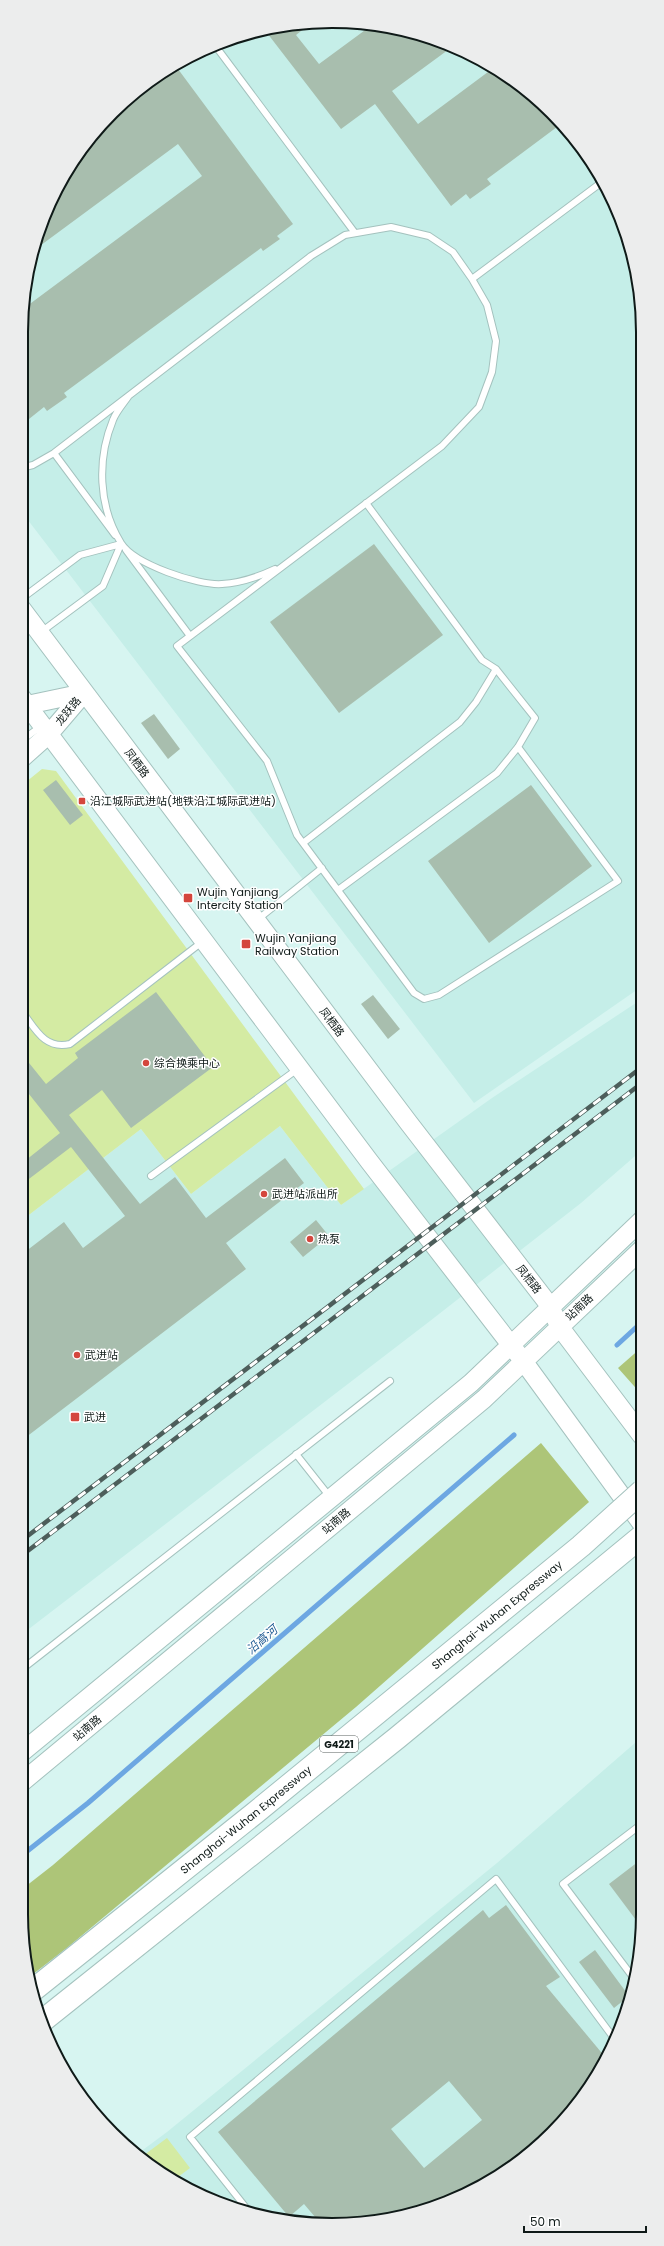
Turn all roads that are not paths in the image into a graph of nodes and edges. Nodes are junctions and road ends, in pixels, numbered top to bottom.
1 (218, 50) edge
2 (598, 185) edge
3 (355, 233) junction
4 (472, 278) junction
5 (133, 391) junction
6 (54, 453) junction
7 (28, 467) edge
8 (366, 503) junction
9 (121, 544) junction
10 (284, 565) junction
11 (28, 594) edge
12 (28, 617) edge
13 (40, 633) junction
14 (190, 636) junction
15 (496, 669) junction
16 (84, 692) junction
17 (28, 703) edge
18 (28, 708) edge
19 (49, 724) junction
20 (28, 738) edge
21 (518, 747) junction
22 (28, 750) edge
23 (303, 843) junction
24 (322, 868) junction
25 (338, 890) junction
26 (256, 921) junction
27 (204, 940) junction
28 (28, 1018) edge
29 (299, 1068) junction
30 (151, 1176) dead end
31 (636, 1226) edge
32 (636, 1255) edge
33 (550, 1306) junction
34 (559, 1326) junction
35 (511, 1348) junction
36 (524, 1362) junction
37 (390, 1381) dead end
38 (636, 1428) edge
39 (296, 1454) junction
40 (636, 1496) edge
41 (331, 1499) junction
42 (636, 1516) edge
43 (636, 1541) edge
44 (28, 1665) edge
45 (28, 1747) edge
46 (28, 1777) edge
47 (636, 1828) edge
48 (630, 1973) edge
49 (37, 1987) edge
50 (46, 2018) edge
51 (611, 2034) edge
52 (244, 2205) edge

1 - 3 lane
2 - 4 lane
3 - 4 lane
3 - 5 lane
4 - 8 lane
5 - 6 lane
5 - 9 lane
6 - 7 lane
6 - 9 lane
8 - 10 lane
8 - 15 lane
9 - 10 lane
9 - 11 lane
9 - 13 lane
9 - 14 lane
10 - 14 lane
12 - 13 main road, 凤栖路
13 - 16 main road, 凤栖路
14 - 23 lane
15 - 21 lane
15 - 23 lane
16 - 17 main road, 龙跃路
16 - 19 main road, 龙跃路
16 - 26 main road, 凤栖路
18 - 19 main road
19 - 20 lane
19 - 22 main road, 龙跃路
19 - 27 main road
21 - 25 lane
21 - 25 lane
23 - 24 lane
24 - 25 lane
24 - 26 lane
26 - 33 main road, 凤栖路
27 - 28 lane
27 - 29 main road
29 - 30 lane
29 - 35 main road
31 - 33 main road, 站南路
32 - 34 main road, 站南路
33 - 34 main road, 凤栖路
33 - 35 main road, 站南路
34 - 36 main road, 站南路
34 - 38 main road, 凤栖路
35 - 36 main road
35 - 41 main road, 站南路
36 - 42 main road
36 - 46 main road, 站南路
37 - 39 lane
39 - 41 lane
39 - 44 lane
40 - 49 highway, Shanghai-Wuhan Expressway / G4221, bridge
41 - 45 main road, 站南路
43 - 50 highway, G4221
47 - 48 lane
51 - 52 lane

